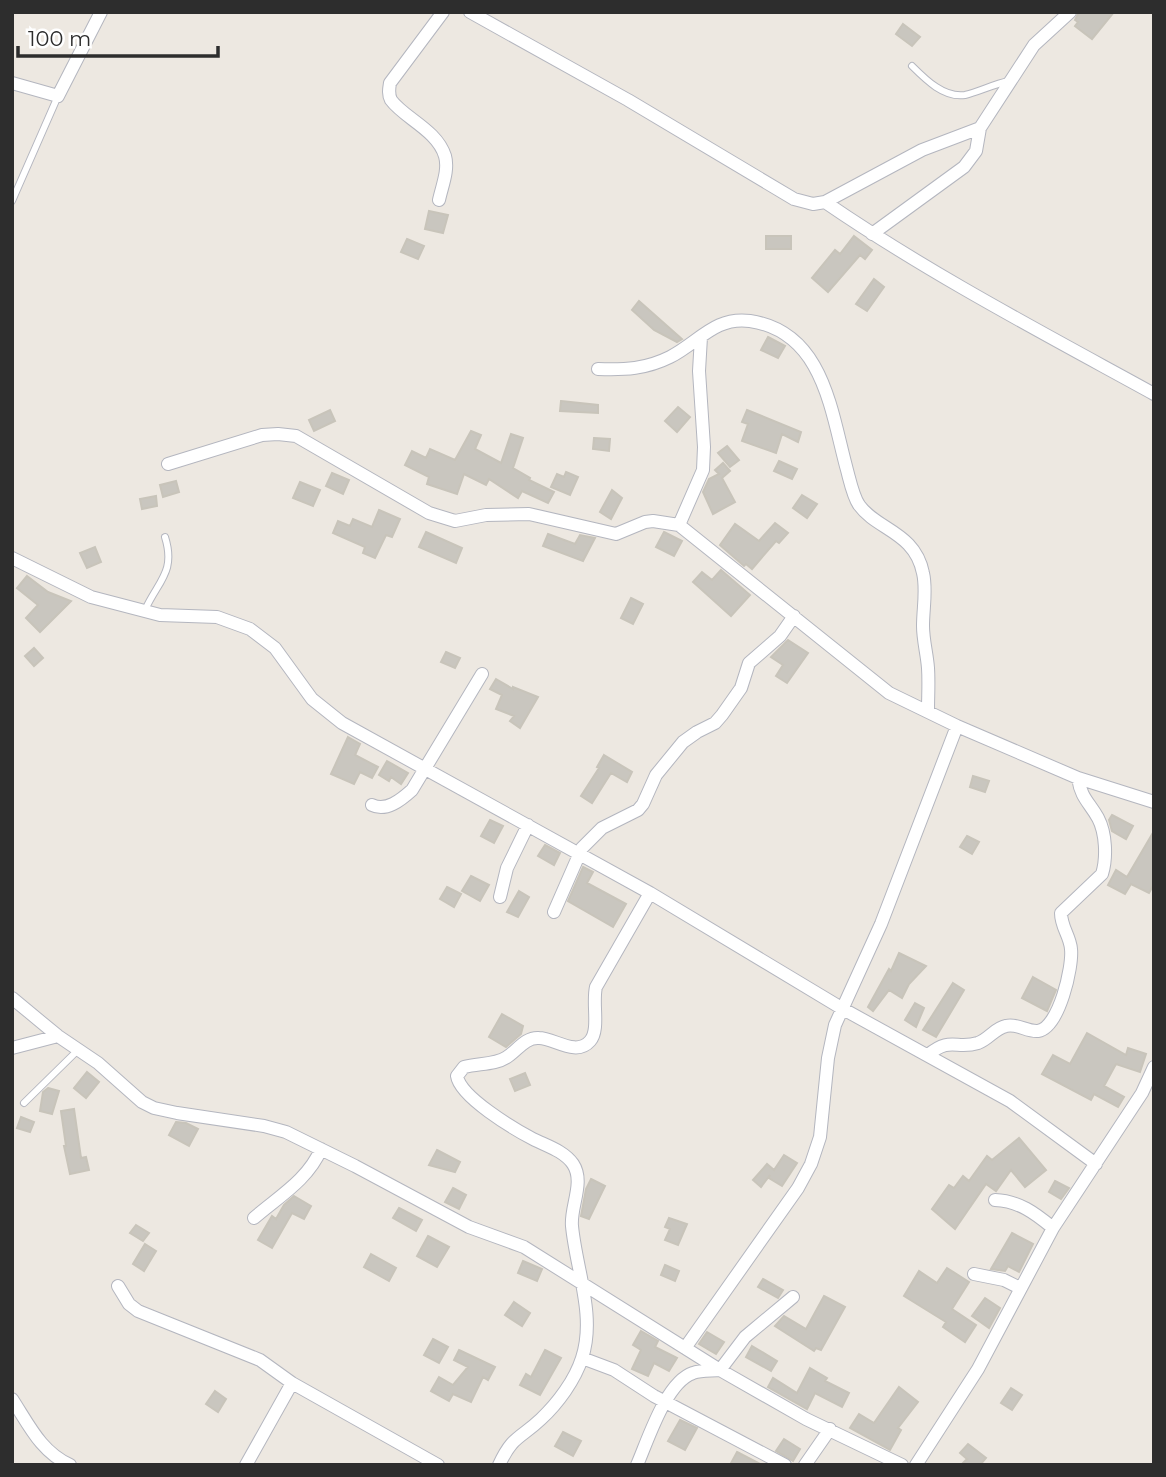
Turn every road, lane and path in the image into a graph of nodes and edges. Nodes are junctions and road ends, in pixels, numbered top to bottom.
1 (101, 12) edge
2 (443, 12) edge
3 (470, 12) edge
4 (1070, 12) edge
5 (912, 66) dead end
6 (1009, 81) junction
7 (12, 83) edge
8 (58, 96) junction
9 (980, 128) junction
10 (439, 200) dead end
11 (12, 201) edge
12 (825, 202) junction
13 (872, 234) junction
14 (701, 337) junction
15 (598, 369) dead end
16 (1154, 394) edge
17 (168, 464) dead end
18 (679, 525) junction
19 (165, 537) dead end
20 (15, 561) edge
21 (145, 610) junction
22 (794, 616) junction
23 (482, 674) dead end
24 (928, 711) junction
25 (957, 726) junction
26 (425, 768) junction
27 (1077, 778) junction
28 (1154, 802) edge
29 (372, 804) dead end
30 (528, 825) junction
31 (578, 853) junction
32 (650, 893) junction
33 (500, 897) dead end
34 (554, 912) dead end
35 (12, 999) edge
36 (843, 1009) junction
37 (58, 1036) junction
38 (12, 1048) edge
39 (78, 1050) junction
40 (928, 1055) junction
41 (1154, 1067) edge
42 (24, 1102) dead end
43 (321, 1149) junction
44 (1096, 1164) junction
45 (995, 1200) dead end
46 (254, 1218) dead end
47 (1053, 1228) junction
48 (974, 1274) dead end
49 (582, 1281) junction
50 (118, 1286) dead end
51 (1020, 1288) junction
52 (793, 1297) dead end
53 (685, 1348) junction
54 (582, 1359) junction
55 (720, 1370) junction
56 (292, 1383) junction
57 (12, 1399) edge
58 (666, 1402) junction
59 (830, 1429) junction
60 (70, 1465) edge
61 (246, 1465) edge
62 (438, 1465) edge
63 (499, 1465) edge
64 (637, 1465) edge
65 (785, 1465) edge
66 (805, 1465) edge
67 (902, 1465) edge
68 (916, 1465) edge

1 - 8 street
2 - 10 street
3 - 12 street
4 - 6 street
5 - 6 lane
6 - 9 street
7 - 8 street
8 - 11 lane
9 - 12 street
9 - 13 street
12 - 13 street
13 - 16 street
14 - 15 street
14 - 18 street
14 - 24 street
17 - 18 street
18 - 22 street
19 - 21 lane
20 - 21 street
21 - 26 street
22 - 24 street
22 - 31 street
23 - 26 street
24 - 25 street
25 - 27 street
25 - 36 street
26 - 29 street
26 - 30 street
27 - 28 street
27 - 40 street
30 - 31 street
30 - 33 street
31 - 32 street
31 - 34 street
32 - 36 street
32 - 49 street
35 - 37 street
36 - 40 street
36 - 53 street
37 - 38 street
37 - 39 street
39 - 42 lane
39 - 43 street
40 - 44 street
41 - 44 street
43 - 46 street
43 - 49 street
44 - 47 street
45 - 47 street
47 - 51 street
48 - 51 street
49 - 53 street
49 - 54 street
50 - 56 street
51 - 68 street
52 - 55 street
53 - 55 street
54 - 58 street
54 - 63 street
55 - 58 street
55 - 59 street
56 - 61 street
56 - 62 street
57 - 60 street
58 - 64 street
58 - 65 street
59 - 66 street
59 - 67 street

